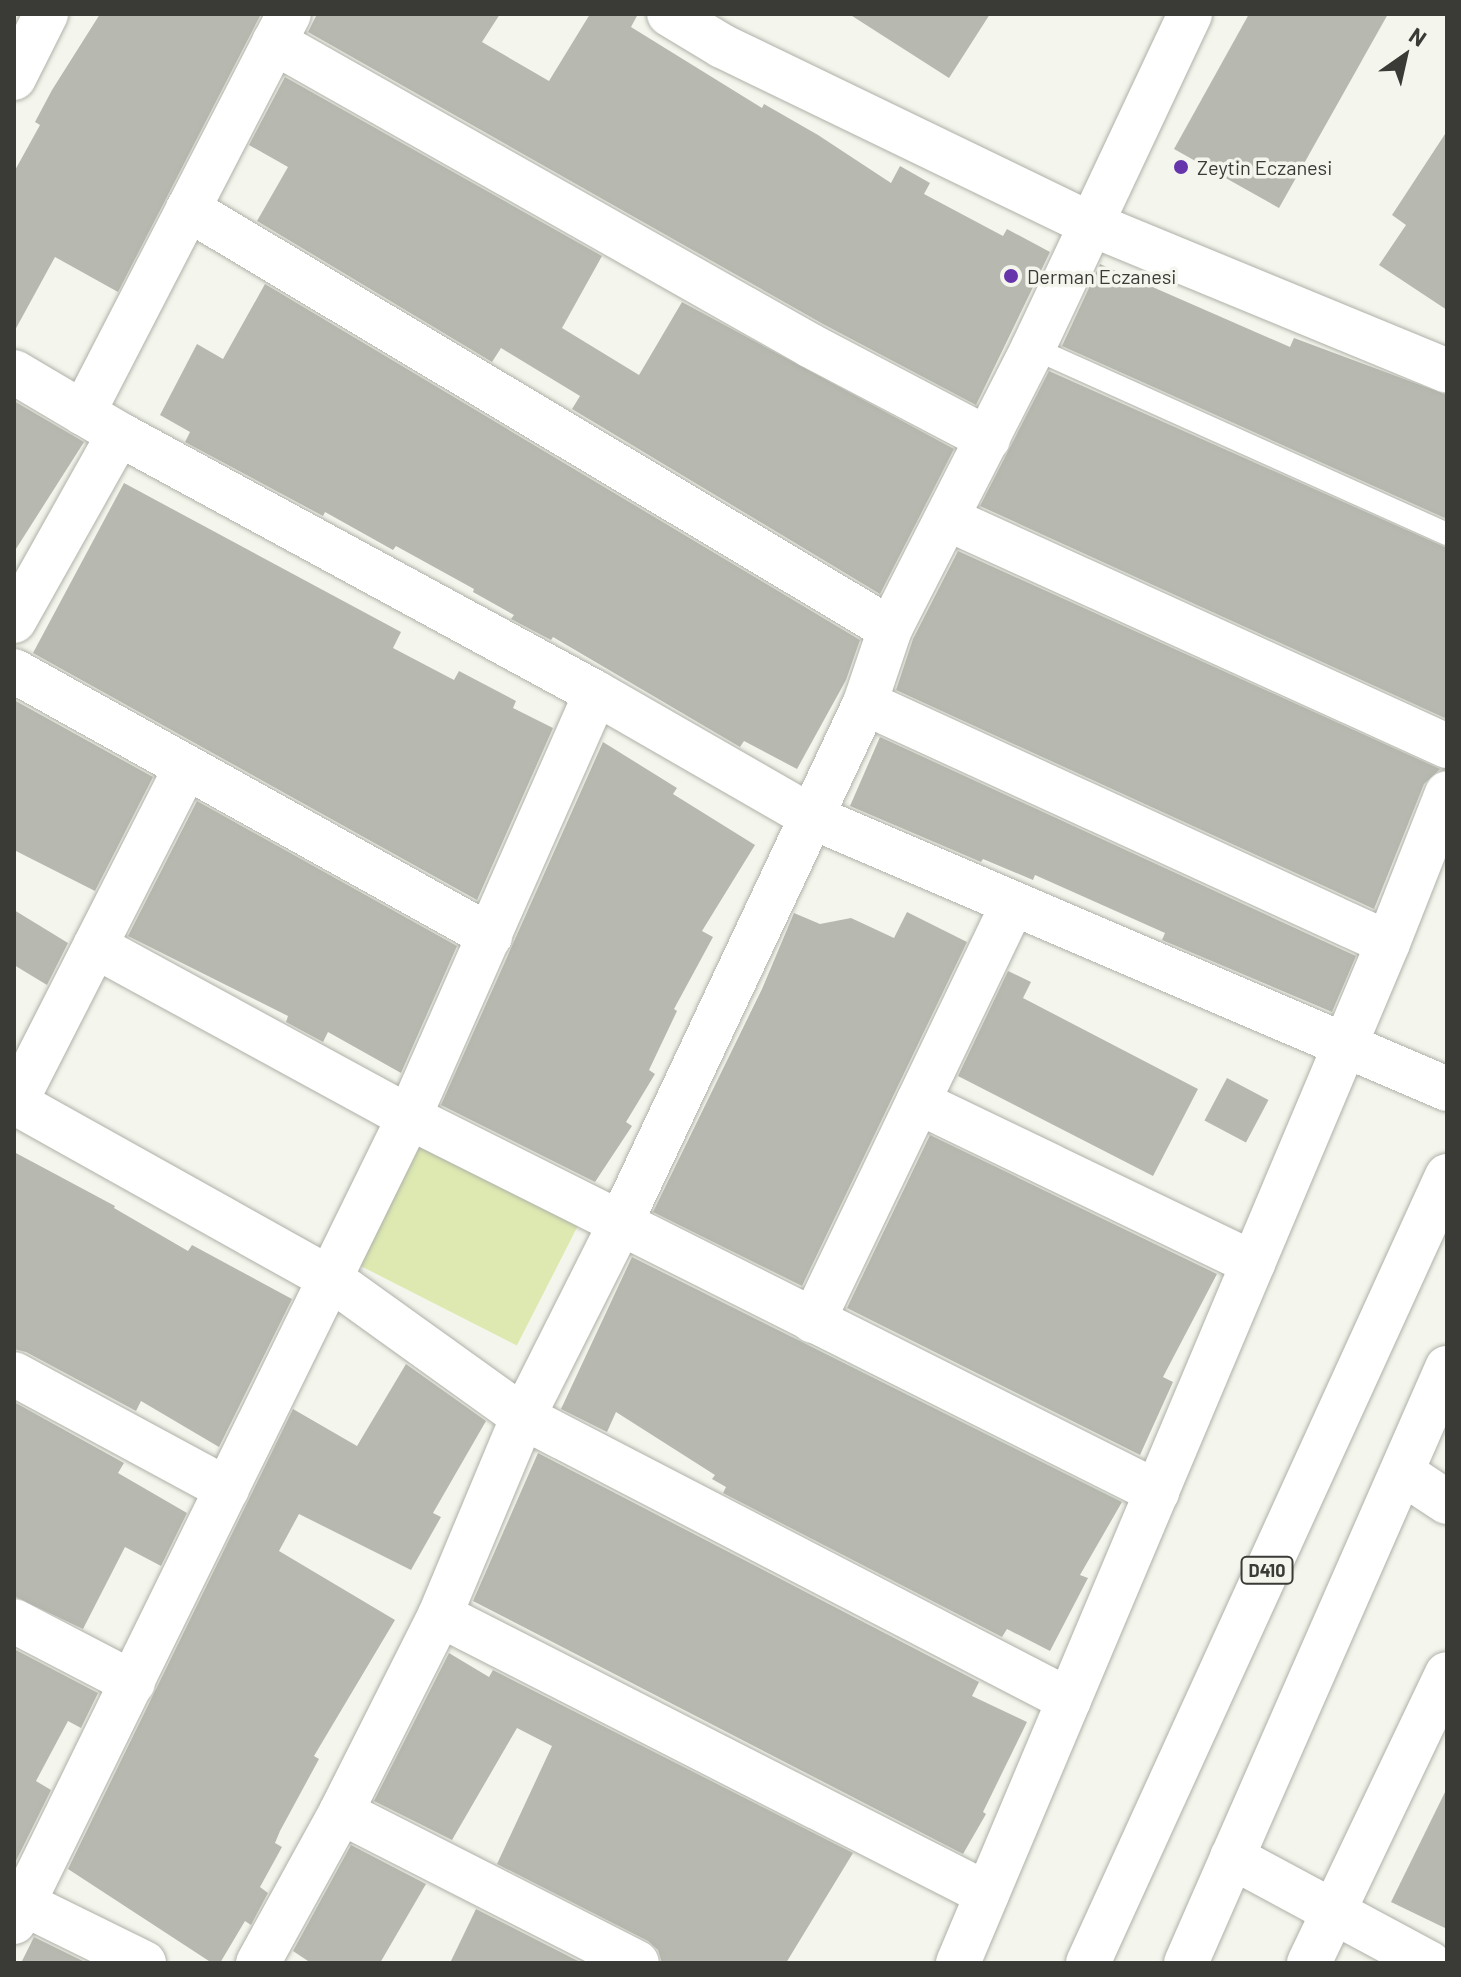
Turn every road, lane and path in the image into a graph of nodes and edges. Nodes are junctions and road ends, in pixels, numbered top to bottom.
1 (45, 14) edge
2 (669, 14) edge
3 (1184, 16) edge
4 (281, 28) edge
5 (730, 30) edge
6 (14, 78) edge
7 (188, 209) junction
8 (1091, 224) junction
9 (1033, 348) junction
10 (1447, 371) edge
11 (14, 372) edge
12 (101, 424) junction
13 (988, 439) junction
14 (948, 519) junction
15 (1447, 534) edge
16 (14, 621) edge
17 (890, 629) junction
18 (14, 671) edge
19 (596, 693) junction
20 (865, 703) junction
21 (1447, 746) edge
22 (186, 767) junction
23 (1447, 793) edge
24 (812, 817) junction
25 (1012, 905) junction
26 (490, 936) junction
27 (1388, 943) junction
28 (95, 946) junction
29 (1344, 1047) junction
30 (1447, 1089) edge
31 (15, 1102) edge
32 (918, 1102) junction
33 (409, 1117) junction
34 (1447, 1176) edge
35 (620, 1224) junction
36 (1253, 1263) junction
37 (331, 1279) junction
38 (813, 1321) junction
39 (1447, 1368) edge
40 (14, 1374) edge
41 (523, 1417) junction
42 (1403, 1473) junction
43 (227, 1489) junction
44 (1157, 1492) junction
45 (1447, 1502) edge
46 (440, 1615) junction
47 (14, 1621) edge
48 (1447, 1674) edge
49 (133, 1683) junction
50 (1069, 1700) junction
51 (341, 1812) junction
52 (1232, 1857) junction
53 (987, 1894) junction
54 (17, 1908) edge
55 (1335, 1911) junction
56 (144, 1963) edge
57 (258, 1963) edge
58 (637, 1963) edge
59 (958, 1963) edge
60 (1088, 1963) edge
61 (1186, 1963) edge
62 (1309, 1963) edge
63 (1429, 1963) edge

1 - 6 main road
2 - 5 main road
3 - 8 main road
4 - 7 main road
4 - 13 main road
5 - 8 main road
7 - 12 main road
7 - 17 main road
8 - 9 main road
8 - 10 main road
9 - 13 main road
9 - 15 lane
11 - 12 main road
12 - 16 main road
12 - 19 main road
13 - 14 main road
14 - 17 main road
14 - 21 main road
17 - 20 main road
18 - 22 main road
19 - 24 main road
19 - 26 main road
20 - 24 main road
20 - 27 main road
22 - 26 main road
22 - 28 main road
23 - 27 main road
24 - 25 main road
24 - 35 main road
25 - 29 main road
25 - 32 main road
26 - 33 main road
27 - 29 main road
28 - 31 main road
28 - 33 main road
29 - 30 main road
29 - 36 main road
31 - 37 main road
32 - 36 main road
32 - 38 main road
33 - 35 main road
33 - 37 main road
34 - 60 main road, D410
35 - 38 main road
35 - 41 main road
36 - 44 main road
37 - 41 main road
37 - 43 main road
38 - 44 main road
39 - 42 main road
40 - 43 main road
41 - 46 main road
41 - 50 main road
42 - 45 main road
42 - 52 main road
43 - 49 main road
44 - 50 main road
46 - 51 main road
46 - 53 main road
47 - 49 main road
48 - 55 main road
49 - 54 main road
50 - 53 main road
51 - 57 main road
51 - 58 main road
52 - 55 main road
52 - 61 main road
53 - 59 main road
54 - 56 main road
55 - 62 main road
55 - 63 main road

